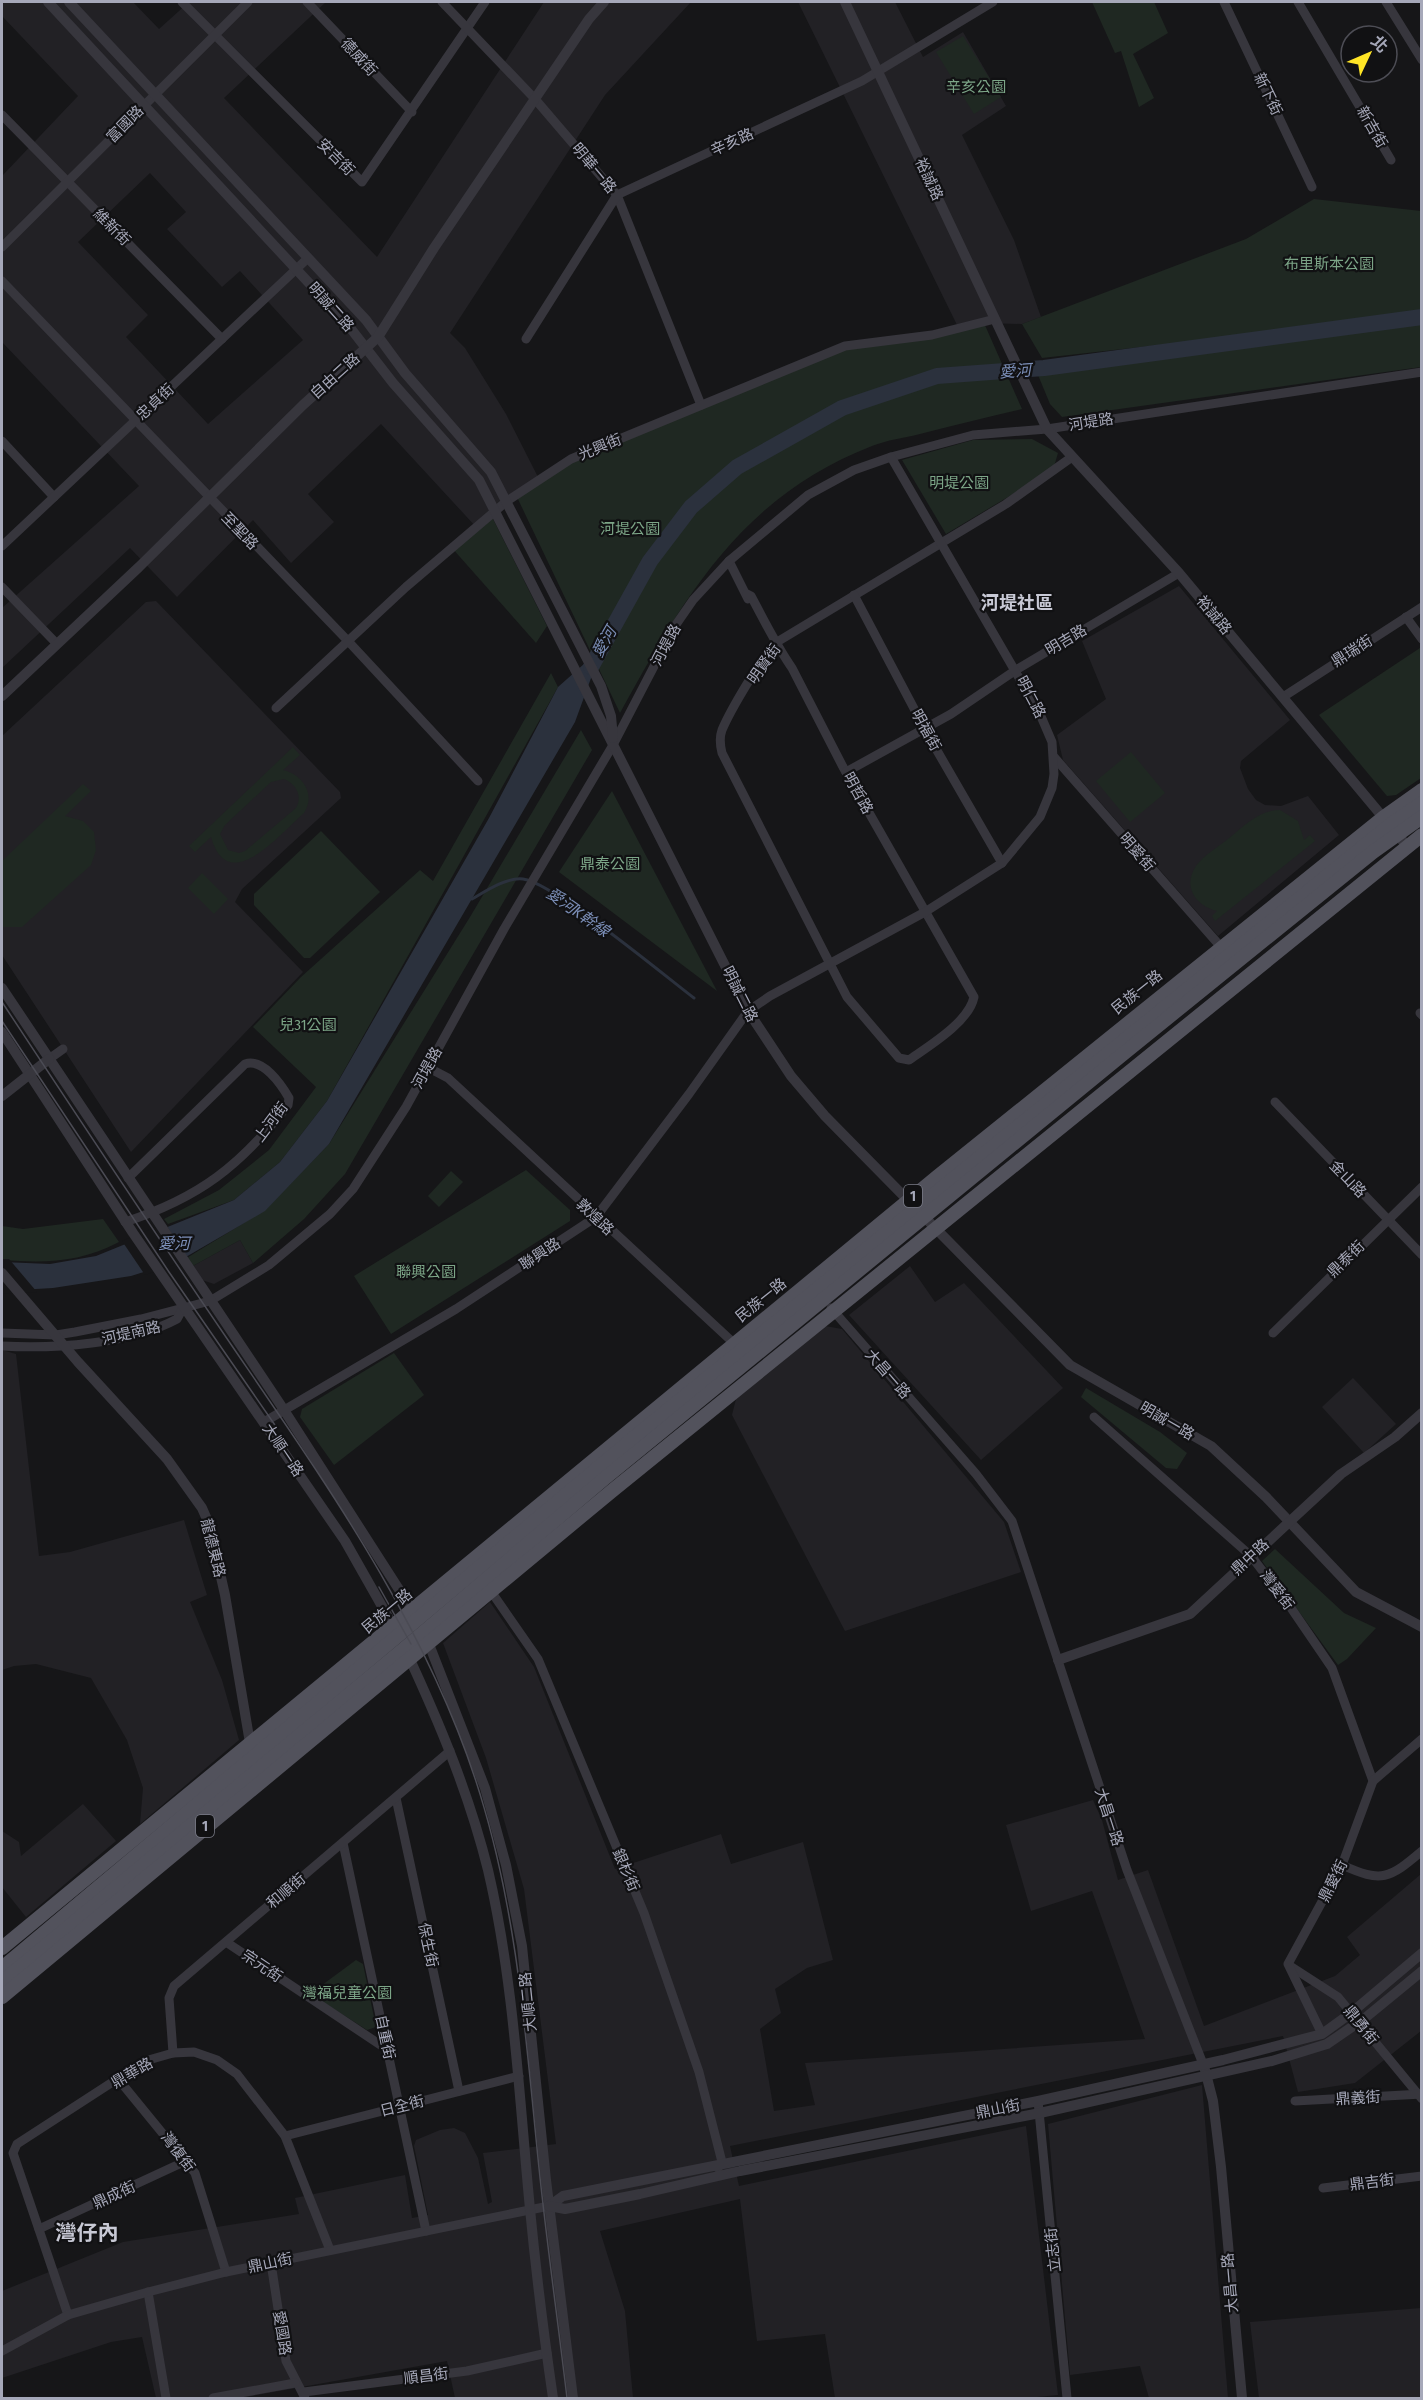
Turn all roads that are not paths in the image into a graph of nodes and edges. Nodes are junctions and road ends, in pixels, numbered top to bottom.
1 (48, 2) edge
2 (69, 2) edge
3 (182, 2) edge
4 (248, 2) edge
5 (307, 2) edge
6 (442, 2) edge
7 (484, 2) edge
8 (604, 2) edge
9 (845, 2) edge
10 (993, 2) edge
11 (1224, 2) edge
12 (1298, 2) edge
13 (1386, 2) edge
14 (467, 29) junction
15 (214, 35) junction
16 (1422, 60) edge
17 (879, 72) junction
18 (155, 94) junction
19 (535, 99) junction
20 (145, 104) junction
21 (412, 112) junction
22 (2, 115) edge
23 (1391, 160) dead end
24 (67, 182) junction
25 (1312, 187) dead end
26 (617, 195) junction
27 (2, 247) edge
28 (308, 258) junction
29 (296, 269) junction
30 (2, 281) edge
31 (995, 319) junction
32 (378, 337) junction
33 (222, 339) junction
34 (526, 339) dead end
35 (366, 349) junction
36 (1422, 372) edge
37 (701, 405) junction
38 (134, 421) junction
39 (1047, 429) junction
40 (2, 441) edge
41 (891, 457) junction
42 (1072, 457) junction
43 (207, 496) junction
44 (54, 497) junction
45 (507, 501) junction
46 (497, 510) junction
47 (941, 543) junction
48 (2, 546) edge
49 (729, 561) junction
50 (1179, 573) junction
51 (2, 587) edge
52 (854, 595) junction
53 (1422, 607) edge
54 (1406, 617) junction
55 (1422, 639) edge
56 (348, 641) junction
57 (56, 643) junction
58 (775, 643) junction
59 (1016, 670) junction
60 (2, 696) edge
61 (1283, 697) junction
62 (276, 708) dead end
63 (923, 726) junction
64 (613, 745) junction
65 (1054, 757) junction
66 (846, 772) junction
67 (478, 781) dead end
68 (1422, 790) edge
69 (1422, 803) edge
70 (1422, 817) edge
71 (1390, 825) junction
72 (1422, 835) edge
73 (1407, 846) junction
74 (1002, 863) junction
75 (925, 912) junction
76 (1221, 947) junction
77 (829, 963) junction
78 (2, 988) edge
79 (748, 1011) junction
80 (2, 1032) edge
81 (63, 1049) dead end
82 (49, 1059) junction
83 (427, 1067) junction
84 (28, 1072) junction
85 (2, 1096) edge
86 (1275, 1102) dead end
87 (1029, 1116) junction
88 (1046, 1139) junction
89 (128, 1178) junction
90 (1422, 1187) edge
91 (918, 1208) junction
92 (596, 1217) junction
93 (156, 1218) junction
94 (1387, 1219) junction
95 (125, 1222) junction
96 (937, 1228) junction
97 (1422, 1255) edge
98 (2, 1273) edge
99 (823, 1300) junction
100 (210, 1301) junction
101 (183, 1308) junction
102 (834, 1311) junction
103 (141, 1319) junction
104 (2, 1332) edge
105 (1273, 1333) dead end
106 (56, 1335) junction
107 (63, 1345) junction
108 (2, 1346) edge
109 (742, 1352) junction
110 (760, 1371) junction
111 (284, 1410) junction
112 (1422, 1413) edge
113 (1094, 1417) dead end
114 (264, 1422) junction
115 (1288, 1522) junction
116 (1251, 1556) junction
117 (487, 1585) junction
118 (421, 1626) junction
119 (1422, 1627) edge
120 (402, 1642) junction
121 (1058, 1660) junction
122 (1422, 1739) edge
123 (450, 1751) junction
124 (261, 1757) junction
125 (1373, 1781) junction
126 (396, 1798) junction
127 (343, 1843) junction
128 (127, 1844) junction
129 (1422, 1851) edge
130 (144, 1863) junction
131 (1342, 1865) junction
132 (226, 1942) junction
133 (2, 1948) edge
134 (1422, 1953) edge
135 (1288, 1964) junction
136 (2, 1968) edge
137 (1422, 1971) edge
138 (2, 1982) edge
139 (2, 1997) edge
140 (1351, 2013) junction
141 (1358, 2023) junction
142 (1322, 2034) junction
143 (388, 2050) junction
144 (173, 2053) junction
145 (1205, 2069) junction
146 (519, 2076) junction
147 (118, 2080) junction
148 (459, 2091) junction
149 (1421, 2096) edge
150 (1038, 2101) junction
151 (1294, 2101) dead end
152 (400, 2106) junction
153 (1040, 2114) junction
154 (285, 2136) junction
155 (188, 2160) junction
156 (722, 2162) junction
157 (1422, 2176) edge
158 (713, 2178) junction
159 (1323, 2188) dead end
160 (549, 2206) junction
161 (530, 2210) junction
162 (39, 2229) junction
163 (426, 2231) junction
164 (330, 2250) junction
165 (271, 2263) junction
166 (226, 2272) junction
167 (148, 2292) junction
168 (68, 2315) junction
169 (2, 2351) edge
170 (547, 2353) junction
171 (295, 2383) junction
172 (304, 2395) edge
173 (166, 2398) edge
174 (213, 2398) edge
175 (553, 2398) edge
176 (573, 2398) edge
177 (1067, 2398) edge
178 (1242, 2398) edge

1 - 20 street, 明誠二路
2 - 18 street, 明誠二路
3 - 15 street, 安吉街
4 - 15 street, 富國路
5 - 21 street, 德威街
6 - 14 street, 明華一路
7 - 14 street, 安吉街
8 - 19 street, 自由二路
9 - 17 street, 裕誠路
10 - 17 street, 辛亥路
11 - 25 street, 新下街
12 - 23 street, 新吉街
13 - 16 street
14 - 19 street, 明華一路
14 - 21 street, 安吉街
15 - 18 street, 富國路
15 - 21 street, 安吉街
17 - 26 street, 辛亥路
17 - 31 street, 裕誠路
18 - 20 street, 富國路
18 - 28 street, 明誠二路
19 - 26 street, 明華一路
19 - 32 street, 自由二路
20 - 24 street, 富國路
20 - 29 street, 明誠二路
22 - 24 street, 維新街
24 - 27 street, 富國路
24 - 33 street, 維新街
26 - 34 street
26 - 37 street, 明華一路
28 - 29 street, 忠貞街
28 - 32 street, 明誠二路
29 - 33 street, 忠貞街
29 - 35 street, 明誠二路
30 - 38 street, 至聖路
31 - 37 street, 光興街
31 - 39 street, 裕誠路
32 - 35 street, 自由二路
32 - 45 street, 明誠二路
33 - 38 street, 忠貞街
35 - 43 street, 自由二路
35 - 46 street, 明誠二路
36 - 39 street, 河堤路
37 - 45 street, 光興街
38 - 43 street, 至聖路
38 - 44 street, 忠貞街
39 - 41 street, 河堤路
39 - 42 street, 裕誠路
40 - 44 street
41 - 47 street, 明仁路
41 - 49 street, 河堤路
42 - 47 street, 明賢街
42 - 50 street, 裕誠路
43 - 56 street, 至聖路
43 - 57 street, 自由二路
44 - 48 street, 忠貞街
45 - 46 street, 光興街
45 - 64 street, 明誠二路
46 - 56 street, 光興街
46 - 64 street, 明誠二路
47 - 52 street, 明賢街
47 - 59 street, 明仁路
49 - 58 street, 明哲路
49 - 64 street, 河堤路
50 - 59 street, 明吉路
50 - 61 street, 裕誠路
51 - 57 street
52 - 58 street, 明賢街
52 - 63 street, 明福街
53 - 54 street, 鼎瑞街
54 - 55 street
54 - 61 street, 鼎瑞街
56 - 62 street, 光興街
56 - 67 street, 至聖路
57 - 60 street, 自由二路
58 - 66 street, 明哲路
58 - 77 street, 明賢街
59 - 63 street, 明吉路
59 - 65 street, 明仁路
61 - 71 street, 裕誠路
63 - 66 street, 明吉路
63 - 74 street, 明福街
64 - 79 street, 明誠二路
64 - 83 street, 河堤路
65 - 74 street, 明仁路
65 - 76 street, 明愛街
66 - 75 street, 明哲路
68 - 71 main road, 民族一路 / 1
69 - 71 main road, 民族一路 / 1
70 - 71 main road, 民族一路 / 1
71 - 73 street, 裕誠路
71 - 76 main road, 民族一路 / 1
71 - 87 main road, 民族一路 / 1
72 - 73 main road, 民族一路 / 1
73 - 88 main road, 民族一路 / 1
74 - 75 street, 明仁路
75 - 77 street, 明仁路
75 - 77 street
76 - 87 main road, 民族一路 / 1
77 - 79 street, 明仁路
78 - 82 street
79 - 91 street, 明誠二路
79 - 92 street, 聯興路
80 - 84 street
81 - 82 street
82 - 84 street
82 - 89 street
83 - 92 street, 敦煌路
83 - 100 street, 河堤路
84 - 85 street
84 - 95 street
86 - 94 street, 金山路
87 - 88 main road
87 - 91 main road, 民族一路 / 1
88 - 96 main road, 民族一路 / 1
89 - 93 street
89 - 93 street, 上河街
90 - 94 street, 鼎泰街
91 - 96 street, 明誠一路
91 - 99 main road, 民族一路 / 1
91 - 109 main road, 民族一路 / 1
92 - 109 street, 敦煌路
92 - 111 street, 聯興路
93 - 95 street, 上河街
93 - 100 street, 大順一路
94 - 97 street, 金山路
94 - 105 street, 鼎泰街
95 - 101 street, 大順一路
96 - 102 main road, 民族一路 / 1
96 - 115 street, 明誠一路
98 - 106 street, 龍德東路
99 - 102 street, 大昌一路
99 - 109 main road, 民族一路 / 1
100 - 101 street, 河堤路
100 - 111 street, 大順一路
101 - 103 street, 河堤南路
101 - 107 street, 河堤南路
101 - 114 street, 大順一路
102 - 110 main road, 民族一路 / 1
102 - 121 street, 大昌一路
103 - 106 street, 河堤南路
103 - 107 street, 河堤南路
104 - 106 street, 河堤南路
106 - 107 street, 龍德東路
107 - 108 street, 河堤南路
107 - 124 street, 龍德東路
109 - 110 street, 敦煌路
109 - 117 main road, 民族一路 / 1
109 - 118 main road, 民族一路 / 1
110 - 117 main road, 民族一路 / 1
111 - 114 street, 聯興路
111 - 118 street, 大順一路
112 - 115 street, 鼎中路
113 - 116 street, 灣愛街
114 - 120 street, 大順一路
115 - 116 street, 鼎中路
115 - 119 street, 明誠一路
116 - 121 street, 鼎中路
116 - 125 street, 灣愛街
117 - 118 main road, 民族一路 / 1
117 - 156 street, 銀杉街
118 - 120 main road, 民族一路 / 1
118 - 120 main road, 民族一路 / 1
118 - 160 street, 大順二路
120 - 123 street, 大順二路
120 - 124 main road, 民族一路 / 1
120 - 124 main road, 民族一路 / 1
121 - 145 street, 大昌一路
122 - 125 street, 鼎愛街
123 - 126 street, 和順街
123 - 146 street, 大順二路
124 - 128 main road, 民族一路 / 1
124 - 130 main road, 民族一路 / 1
125 - 131 street, 鼎愛街
126 - 127 street, 和順街
126 - 148 street, 保生街
127 - 132 street, 和順街
127 - 143 street, 自重街
128 - 130 main road
128 - 133 main road, 民族一路 / 1
129 - 131 street
130 - 136 main road, 民族一路 / 1
130 - 138 main road, 民族一路 / 1
130 - 139 main road, 民族一路 / 1
131 - 135 street, 鼎愛街
132 - 143 street, 宗元街
132 - 144 street, 和順街
134 - 140 street, 鼎山街
135 - 140 street, 鼎勇街
135 - 142 street
137 - 141 street, 鼎山街
140 - 141 street, 鼎勇街
140 - 142 street, 鼎山街
141 - 145 street, 鼎山街
141 - 149 street, 鼎勇街
142 - 145 street, 鼎山街
143 - 152 street, 自重街
144 - 147 street, 鼎華路
144 - 154 street, 鼎華路
145 - 150 street, 鼎山街
145 - 153 street, 鼎山街
145 - 178 street, 大昌一路
146 - 148 street, 日全街
146 - 161 street, 大順二路
147 - 155 street, 灣復街
147 - 162 street, 鼎華路
148 - 152 street, 日全街
149 - 151 street, 鼎義街
150 - 153 street, 立志街
150 - 156 street, 鼎山街
152 - 154 street, 日全街
152 - 163 street, 自重街
153 - 158 street, 鼎山街
153 - 177 street, 立志街
154 - 164 street, 鼎華路
155 - 162 street, 鼎成街
155 - 166 street, 灣復街
156 - 158 street
156 - 160 street, 鼎山街
157 - 159 street, 鼎吉街
158 - 160 street, 鼎山街
160 - 161 street, 鼎山街
160 - 176 street, 大順二路
161 - 163 street, 鼎山街
161 - 170 street, 大順二路
162 - 168 street, 鼎華路
163 - 164 street, 鼎山街
164 - 165 street, 鼎山街
165 - 166 street, 鼎山街
165 - 171 street, 愛國路
166 - 167 street, 鼎山街
167 - 168 street, 鼎山街
167 - 173 street
168 - 169 street, 鼎山街
170 - 172 street, 順昌街
170 - 175 street, 大順二路
171 - 172 street, 愛國路
171 - 174 street

